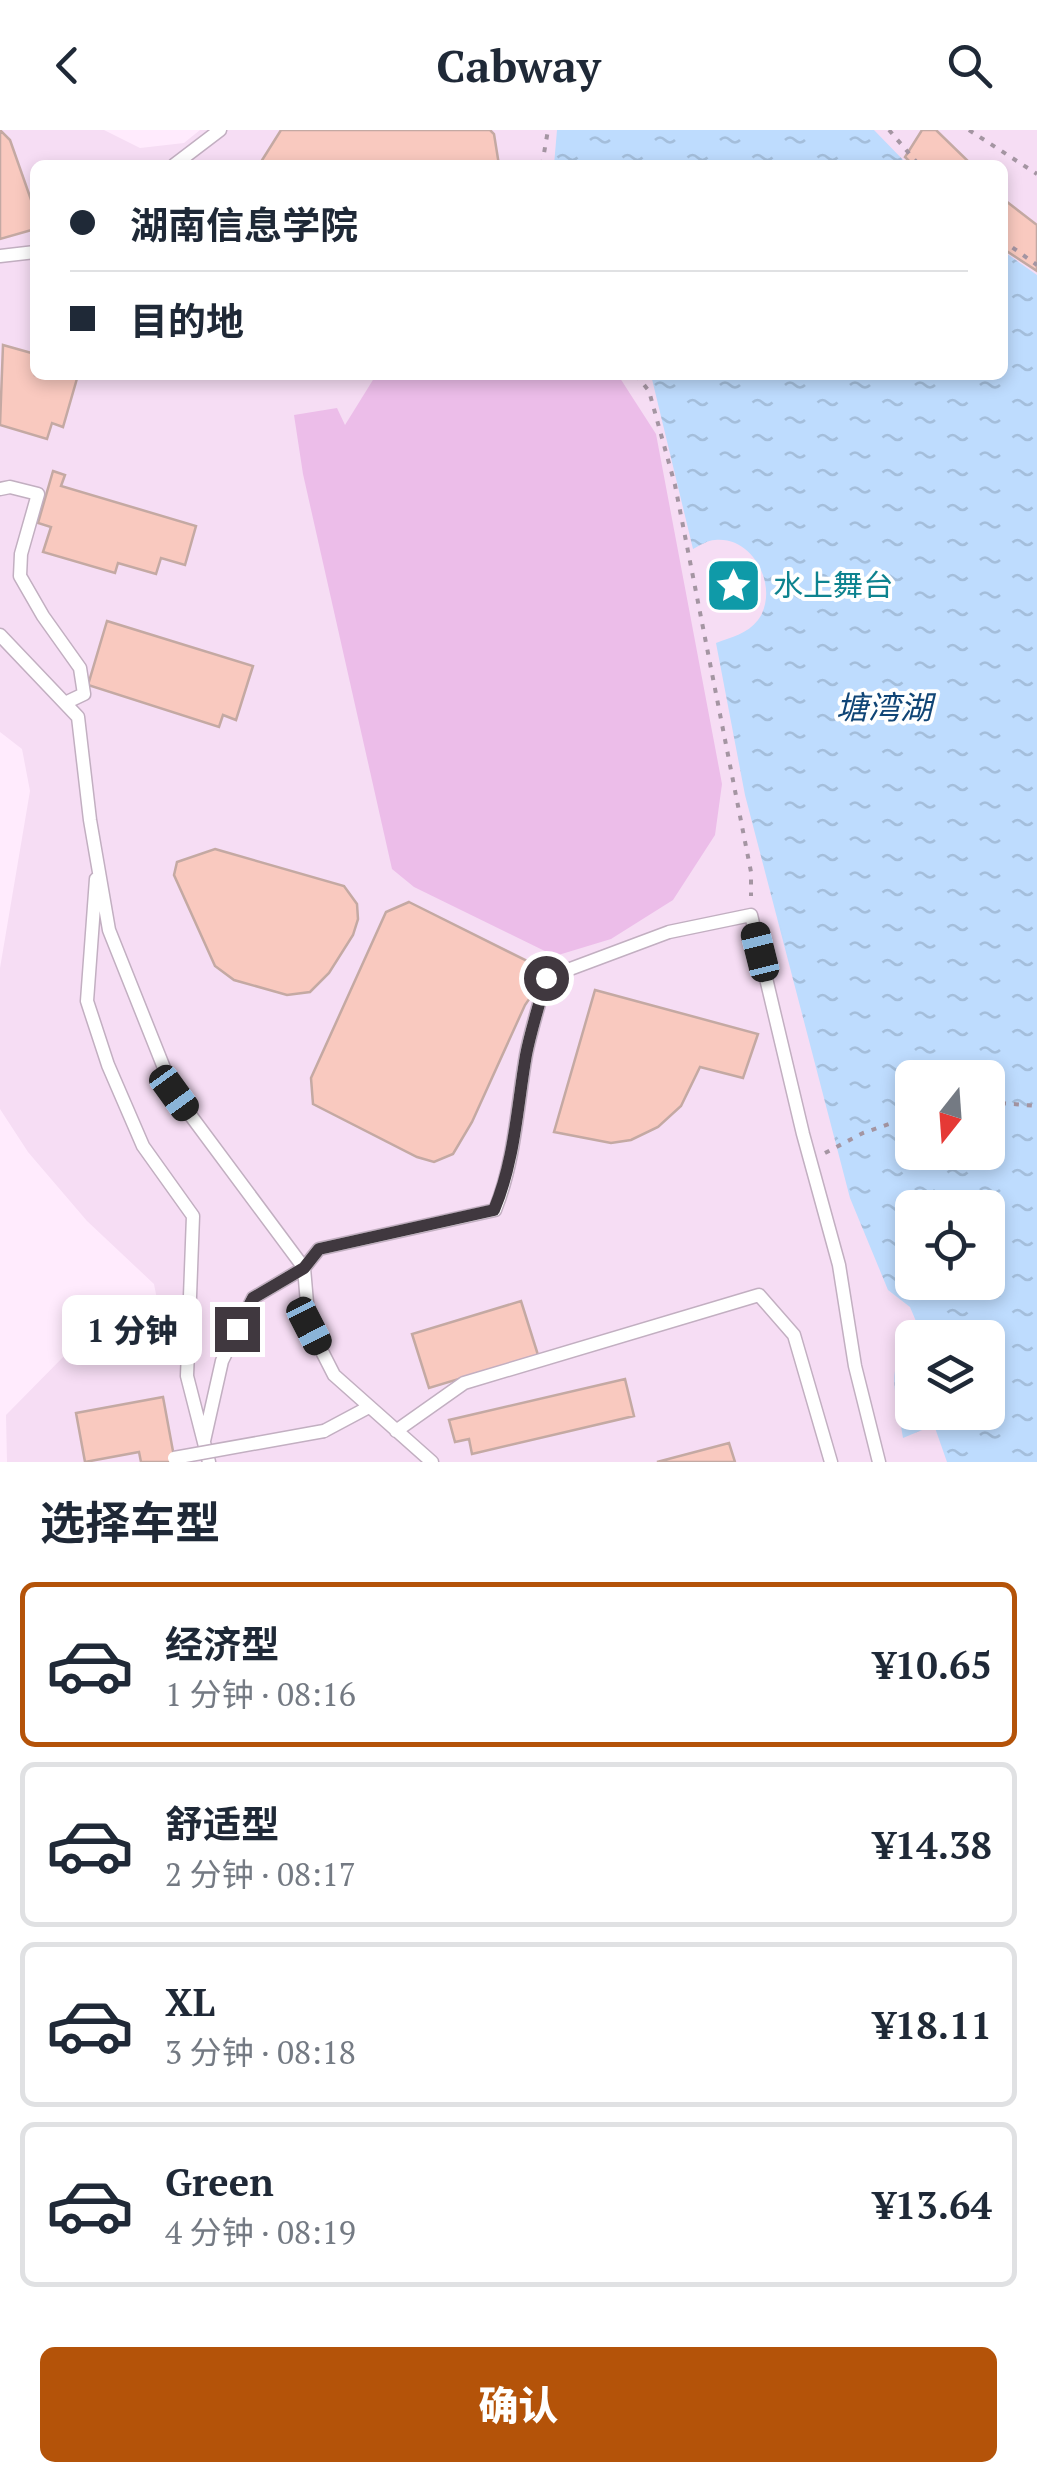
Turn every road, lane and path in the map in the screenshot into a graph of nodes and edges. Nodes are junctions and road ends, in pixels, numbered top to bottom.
1 (220, 130) edge
2 (548, 130) edge
3 (890, 130) edge
4 (969, 130) edge
5 (181, 160) edge
6 (543, 160) edge
7 (915, 160) edge
8 (1037, 174) edge
9 (1008, 244) edge
10 (30, 253) edge
11 (0, 256) edge
12 (1037, 265) edge
13 (640, 380) edge
14 (0, 489) edge
15 (0, 635) edge
16 (65, 703) junction
17 (97, 859) junction
18 (751, 915) junction
19 (1005, 1103) edge
20 (1037, 1106) edge
21 (895, 1122) edge
22 (809, 1158) junction
23 (304, 1268) junction
24 (369, 1407) junction
25 (396, 1431) junction
26 (204, 1441) junction
27 (174, 1458) dead end
28 (209, 1462) edge
29 (432, 1462) edge
30 (831, 1462) edge
31 (879, 1462) edge

1 - 5 lane
2 - 6 path
3 - 7 path
4 - 8 path
9 - 12 path
10 - 11 lane
13 - 18 path
14 - 16 lane
15 - 16 lane
16 - 17 lane
17 - 23 lane
17 - 26 lane
18 - 22 lane
18 - 23 lane
19 - 20 path
21 - 22 path
22 - 31 lane
23 - 24 lane
23 - 26 lane
24 - 25 lane
24 - 27 lane, bridge
25 - 29 lane
25 - 30 lane
26 - 28 lane

